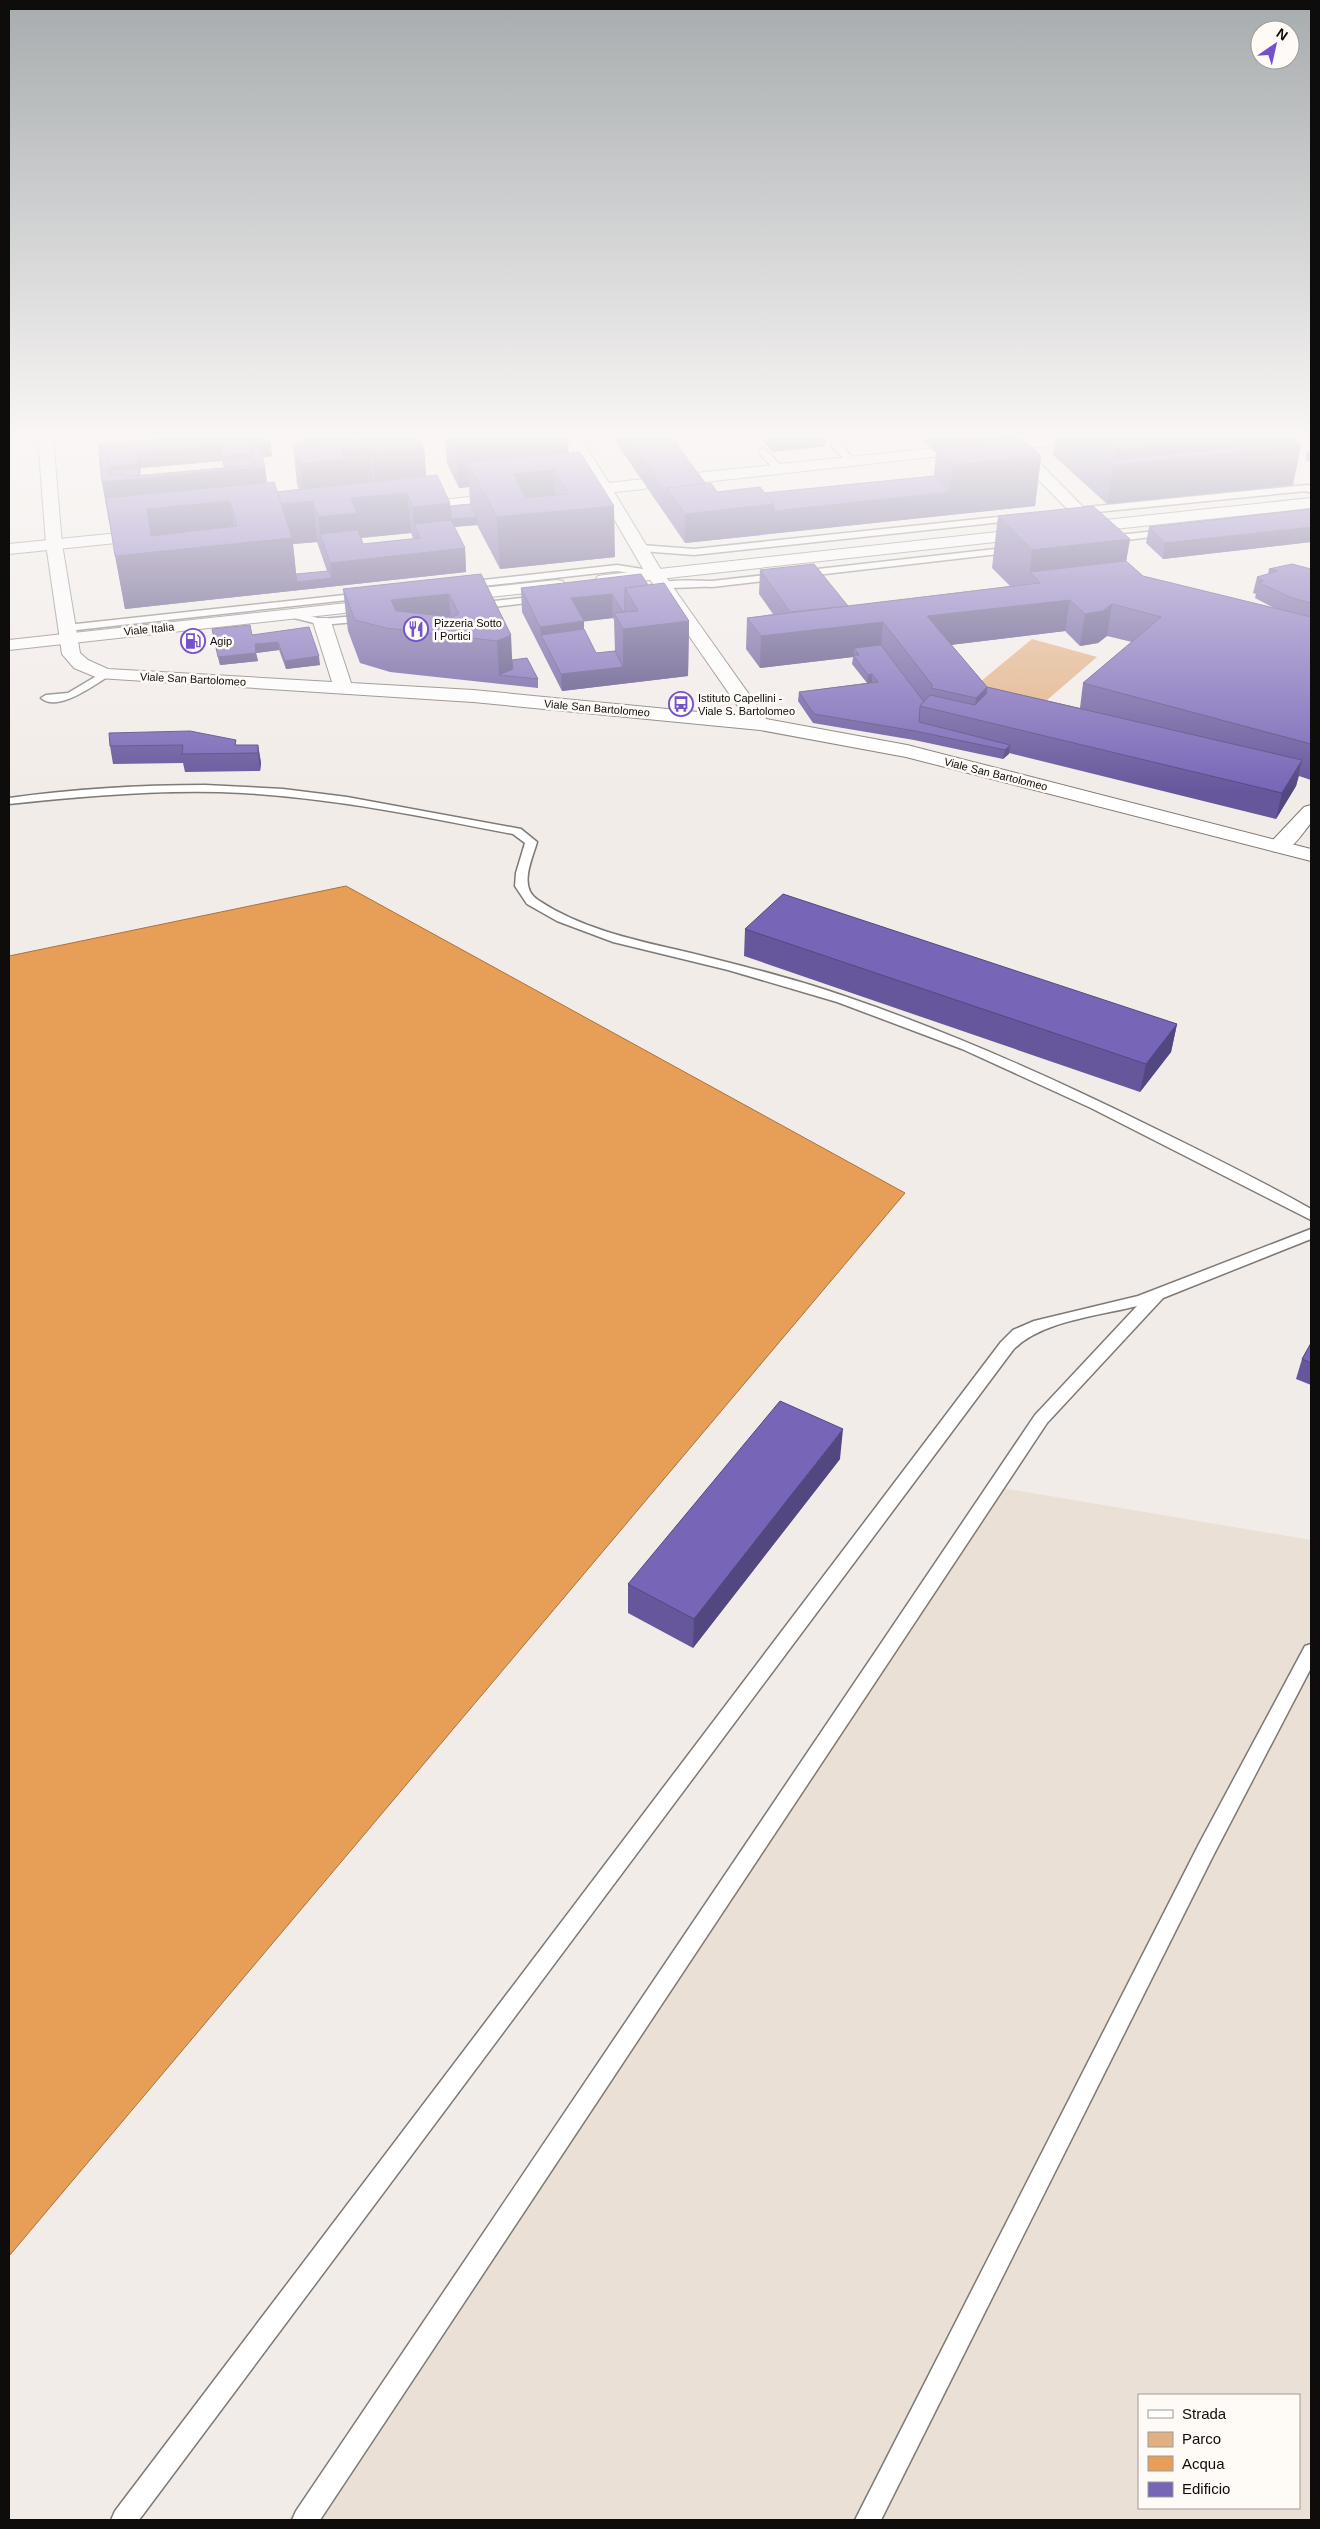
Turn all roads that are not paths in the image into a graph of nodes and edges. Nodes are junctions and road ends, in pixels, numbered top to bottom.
1 (56, 556) edge
2 (645, 556) edge
3 (832, 556) edge
4 (956, 556) edge
5 (659, 580) junction
6 (642, 588) edge
7 (444, 592) edge
8 (381, 594) edge
9 (554, 598) edge
10 (398, 602) dead end
11 (467, 607) edge
12 (289, 614) junction
13 (380, 616) edge
14 (322, 622) junction
15 (68, 633) junction
16 (9, 644) edge
17 (105, 674) junction
18 (343, 688) junction
19 (46, 698) dead end
20 (760, 724) junction
21 (9, 800) edge
22 (1311, 811) edge
23 (1280, 846) junction
24 (1311, 855) edge
25 (1311, 1215) edge
26 (1311, 1234) edge
27 (1160, 1292) junction
28 (1311, 1651) edge
29 (124, 2520) edge
30 (305, 2520) edge
31 (868, 2520) edge

1 - 15 main road, Viale San Bartolomeo
2 - 5 main road
3 - 5 main road
4 - 5 lane
5 - 6 lane
5 - 7 main road
5 - 20 main road
8 - 15 lane, Viale Italia
9 - 11 lane
10 - 12 main road, Viale Italia
12 - 14 lane, Viale Italia
12 - 15 main road, Viale Italia
13 - 14 lane, Viale Italia
14 - 18 main road
15 - 16 main road, Viale Italia
15 - 17 main road, Viale San Bartolomeo
17 - 18 main road, Viale San Bartolomeo
17 - 19 lane
18 - 20 main road, Viale San Bartolomeo
20 - 23 main road, Viale San Bartolomeo
21 - 25 lane
22 - 23 main road
23 - 24 main road, Viale San Bartolomeo
26 - 27 lane
27 - 29 lane
27 - 30 lane
28 - 31 lane

